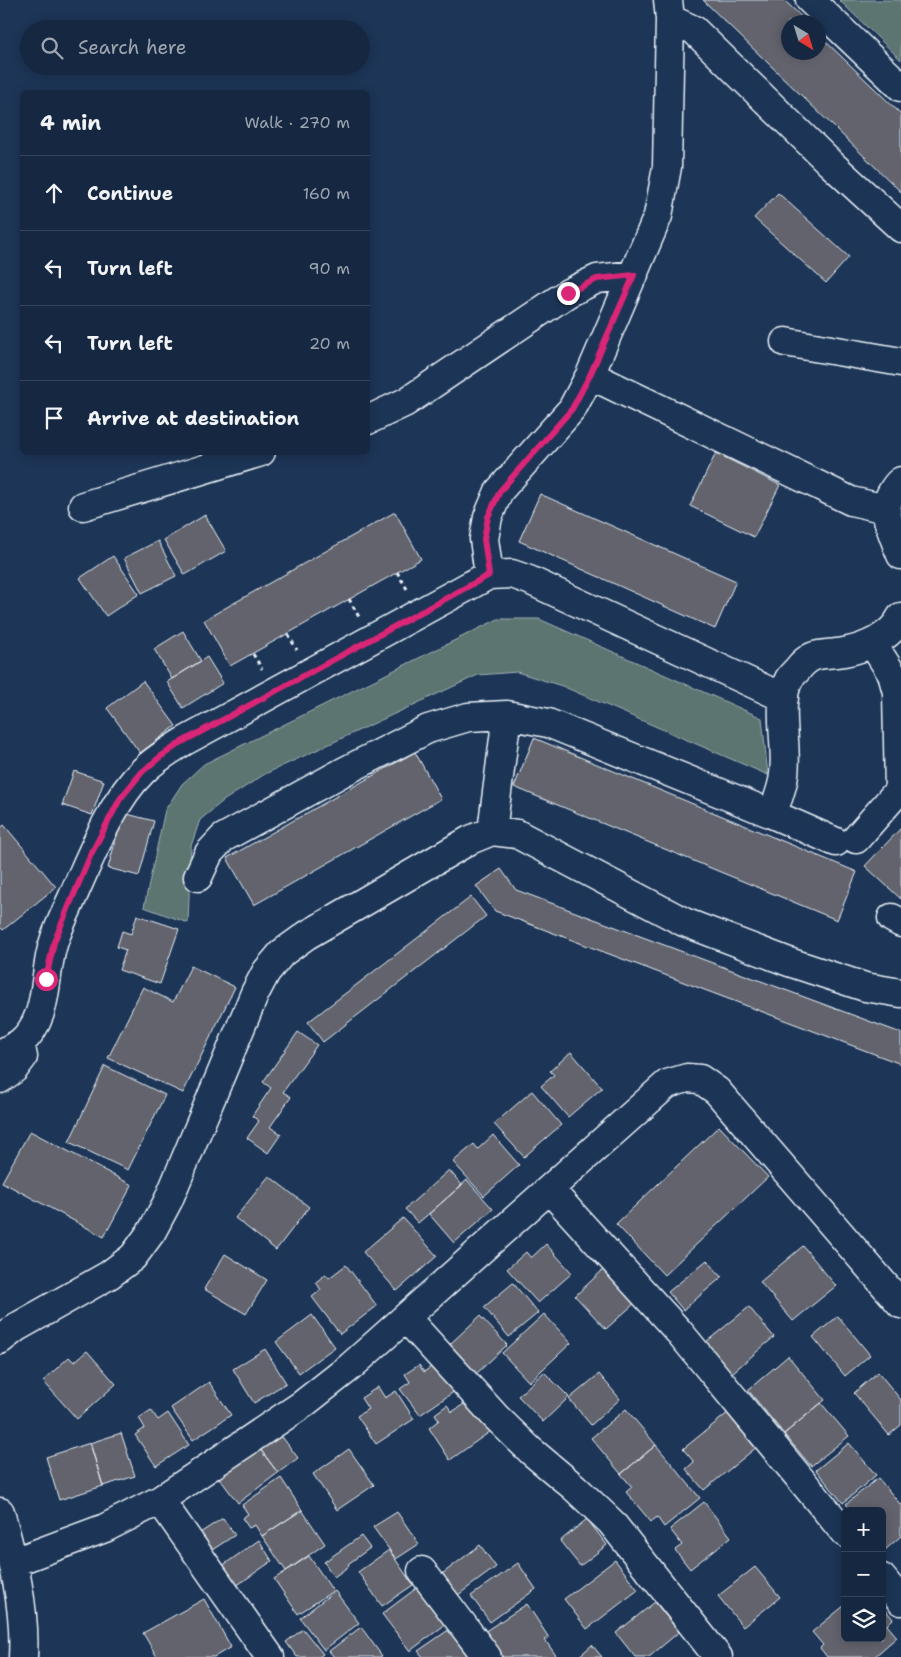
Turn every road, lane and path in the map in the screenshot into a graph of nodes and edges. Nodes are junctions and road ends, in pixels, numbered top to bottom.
1 (810, 0) edge
2 (669, 9) edge
3 (901, 87) edge
4 (901, 228) edge
5 (634, 275) junction
6 (785, 342) dead end
7 (901, 362) edge
8 (590, 375) junction
9 (370, 419) edge
10 (251, 455) edge
11 (901, 481) edge
12 (83, 506) dead end
13 (886, 509) junction
14 (901, 555) edge
15 (489, 575) junction
16 (890, 637) edge
17 (784, 698) junction
18 (507, 715) junction
19 (772, 814) junction
20 (492, 831) junction
21 (198, 877) dead end
22 (901, 993) edge
23 (10, 1048) edge
24 (0, 1079) edge
25 (550, 1190) junction
26 (901, 1304) edge
27 (406, 1318) junction
28 (0, 1340) edge
29 (160, 1500) junction
30 (2, 1525) edge
31 (841, 1528) edge
32 (14, 1562) junction
33 (422, 1571) dead end
34 (886, 1583) edge
35 (901, 1601) edge
36 (23, 1657) edge
37 (270, 1657) edge
38 (487, 1657) edge
39 (718, 1657) edge

1 - 3 street
2 - 4 street
2 - 5 street
5 - 8 street
5 - 9 street
6 - 7 street
8 - 13 street
8 - 15 street
10 - 12 street
11 - 13 street
13 - 14 street
15 - 17 street
15 - 23 street
16 - 17 street
16 - 19 street
17 - 19 street
18 - 19 street
18 - 20 street
18 - 21 street
20 - 22 street
20 - 28 street
23 - 24 street
25 - 26 street
25 - 27 street
25 - 31 street
27 - 29 street
27 - 39 street
29 - 32 street
29 - 37 street
30 - 32 street
32 - 36 street
33 - 38 street
34 - 35 street

